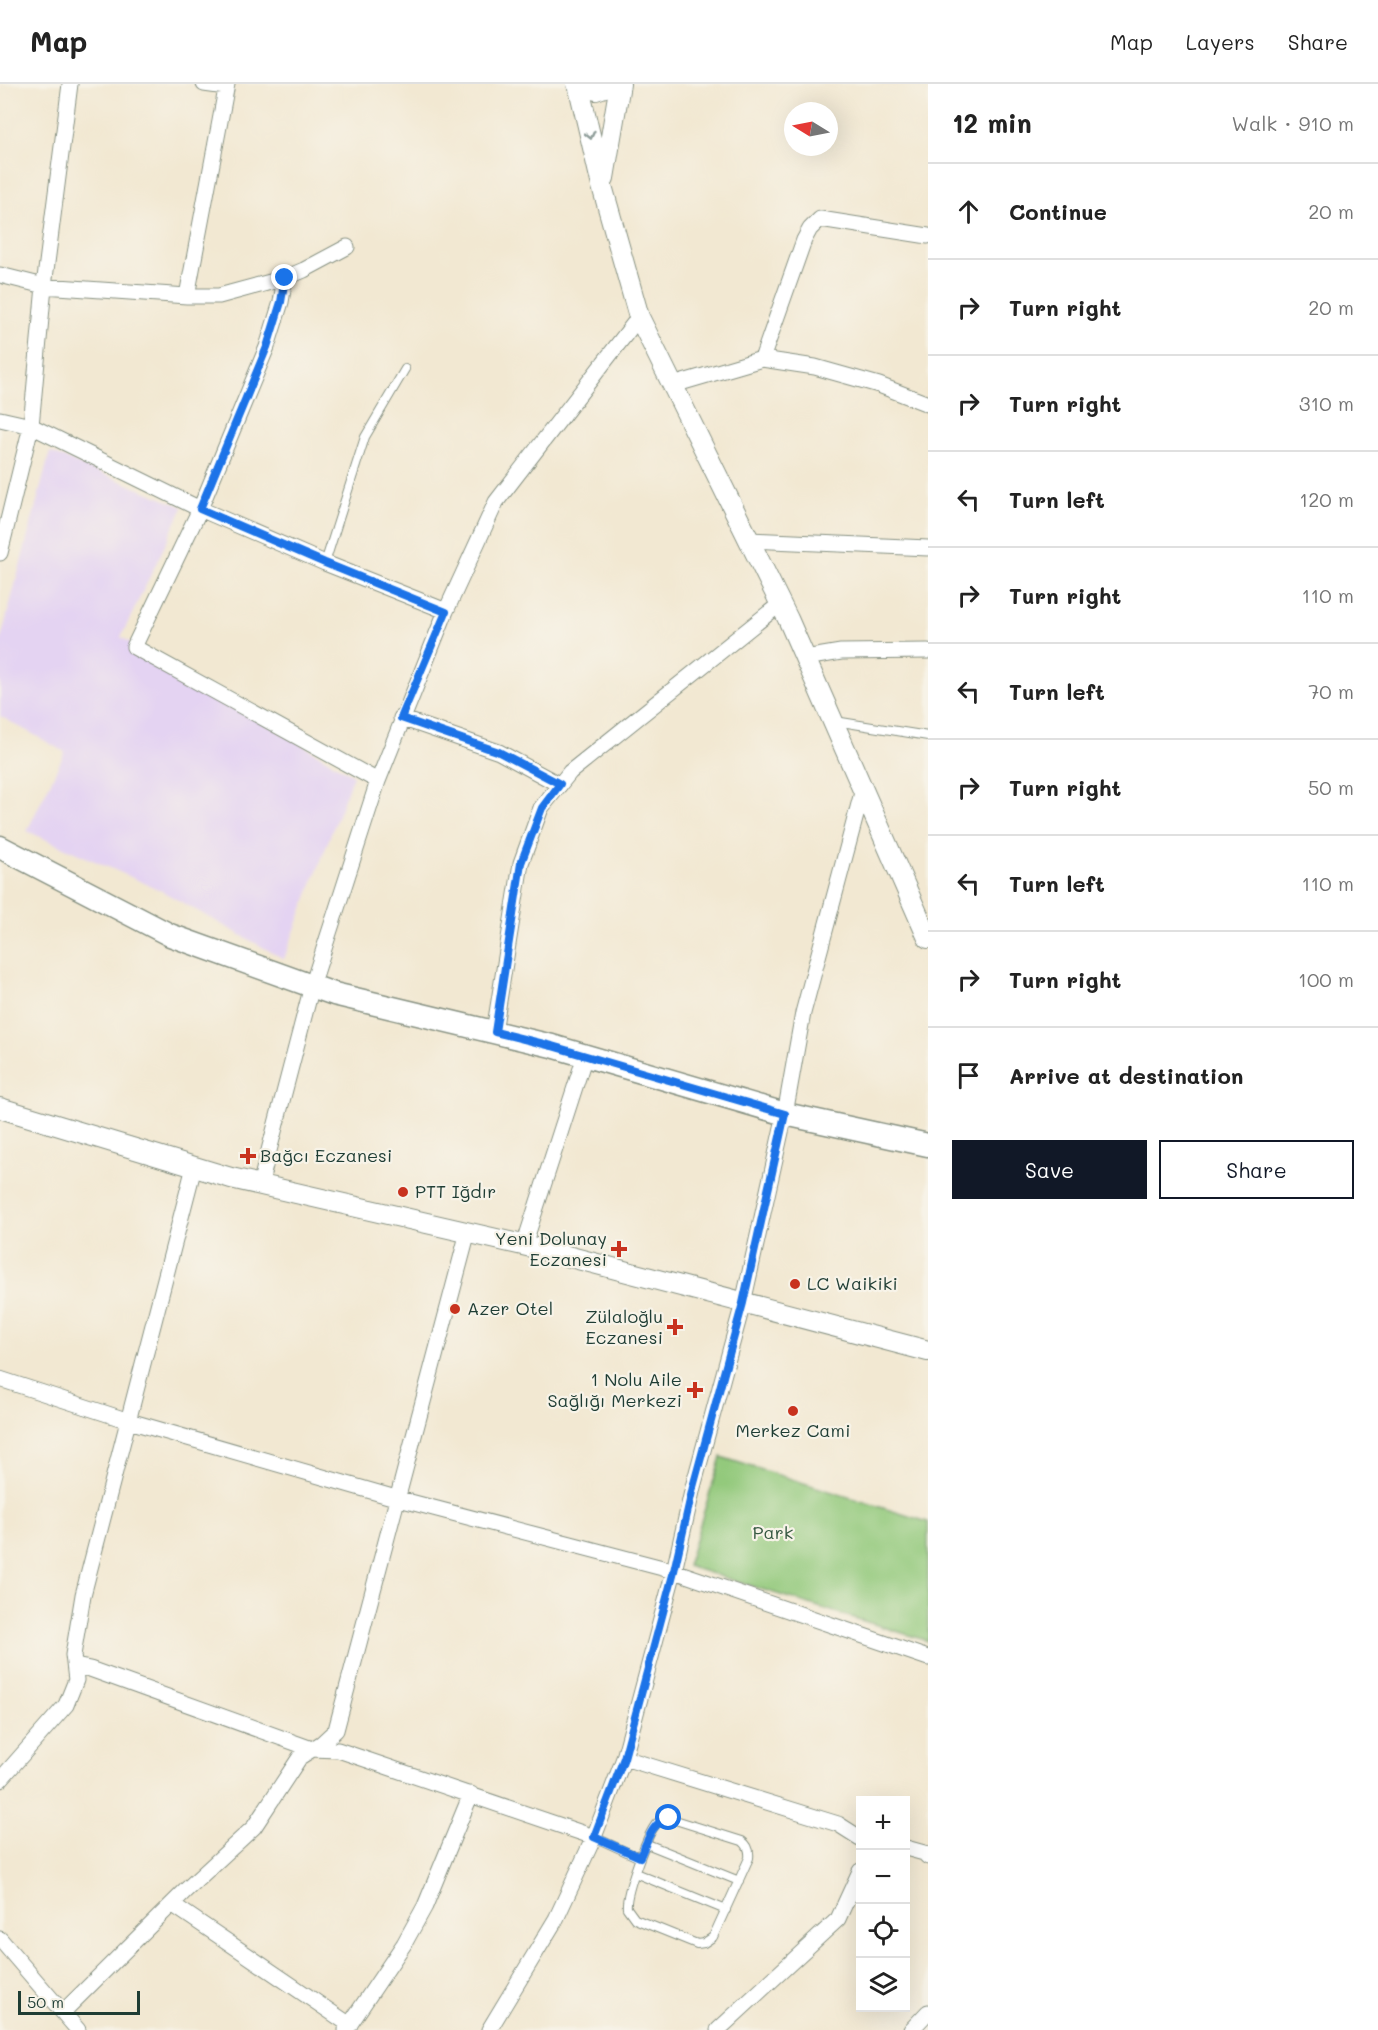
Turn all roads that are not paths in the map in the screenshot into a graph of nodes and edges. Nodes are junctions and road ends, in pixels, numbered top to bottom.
1 (70, 84) edge
2 (204, 84) edge
3 (578, 84) edge
4 (613, 84) edge
5 (620, 84) edge
6 (227, 86) edge
7 (602, 186) junction
8 (928, 236) edge
9 (347, 247) dead end
10 (0, 275) edge
11 (285, 278) junction
12 (44, 286) junction
13 (187, 296) junction
14 (639, 317) junction
15 (762, 359) junction
16 (405, 369) dead end
17 (673, 385) junction
18 (928, 404) edge
19 (0, 419) edge
20 (31, 426) junction
21 (200, 509) junction
22 (5, 519) edge
23 (749, 540) junction
24 (928, 548) edge
25 (0, 554) edge
26 (325, 563) junction
27 (780, 603) junction
28 (446, 612) junction
29 (928, 651) edge
30 (805, 658) junction
31 (401, 718) junction
32 (833, 720) junction
33 (928, 736) edge
34 (378, 781) junction
35 (560, 784) junction
36 (863, 789) junction
37 (0, 847) edge
38 (928, 938) edge
39 (312, 986) junction
40 (495, 1032) junction
41 (585, 1056) junction
42 (0, 1108) edge
43 (785, 1114) junction
44 (928, 1145) edge
45 (194, 1167) junction
46 (260, 1185) junction
47 (468, 1233) junction
48 (524, 1245) junction
49 (743, 1303) junction
50 (928, 1351) edge
51 (0, 1379) edge
52 (129, 1421) junction
53 (399, 1499) junction
54 (674, 1571) junction
55 (928, 1658) edge
56 (75, 1665) junction
57 (312, 1749) junction
58 (624, 1758) junction
59 (0, 1780) edge
60 (471, 1794) junction
61 (856, 1835) edge
62 (594, 1837) junction
63 (647, 1844) junction
64 (910, 1849) edge
65 (640, 1857) junction
66 (928, 1857) edge
67 (636, 1873) junction
68 (739, 1881) junction
69 (856, 1881) edge
70 (172, 1904) junction
71 (726, 1910) junction
72 (0, 1940) edge
73 (63, 2012) junction
74 (928, 2012) edge
75 (348, 2027) edge
76 (78, 2030) edge
77 (489, 2030) edge
78 (718, 2030) edge
79 (911, 2030) edge

1 - 12 street
2 - 6 street
3 - 4 street
3 -> 7 street
5 - 7 street
6 - 13 street
7 - 14 street
8 - 15 street
9 - 11 street
10 - 12 street
11 - 13 street
11 - 21 street
12 - 13 street
12 - 20 street
14 - 17 street
14 - 28 street
15 - 17 street
15 - 18 street
16 - 26 lane
17 - 23 street
19 - 20 street
20 - 21 street
20 - 22 street
21 - 26 street
21 - 34 street
22 - 25 street
23 - 24 street
23 - 27 street
26 - 28 street
27 - 30 street
27 - 35 street
28 - 31 street
29 - 30 street
30 - 32 street
31 - 34 street
31 - 35 street
32 - 33 lane
32 - 36 street
34 - 39 street
35 - 40 street
36 - 38 street
36 - 43 street
37 - 39 main road
39 - 40 main road
39 - 46 street
40 - 41 main road
41 - 43 main road
41 - 48 street
42 - 45 street
43 - 44 main road
43 - 49 street
45 - 46 street
45 - 52 street
46 - 47 street
47 - 48 street
47 - 53 street
48 - 49 street
49 - 50 street
49 - 54 street
51 - 52 street
52 - 53 street
52 - 56 street
53 - 54 street
53 - 57 street
54 - 55 street
54 - 58 street
56 - 57 street
56 - 59 street
57 - 60 street
57 - 70 street
58 - 61 street
58 - 62 street
60 - 62 street
60 - 75 street
62 - 65 lane
62 - 77 street
63 - 65 lane
63 - 68 lane
63 - 68 lane
64 - 66 street
65 - 67 lane
67 - 71 lane
67 - 71 lane
68 - 71 lane
69 - 78 street
70 - 73 street
70 - 75 street
72 - 73 street
73 - 76 street
74 - 79 street

